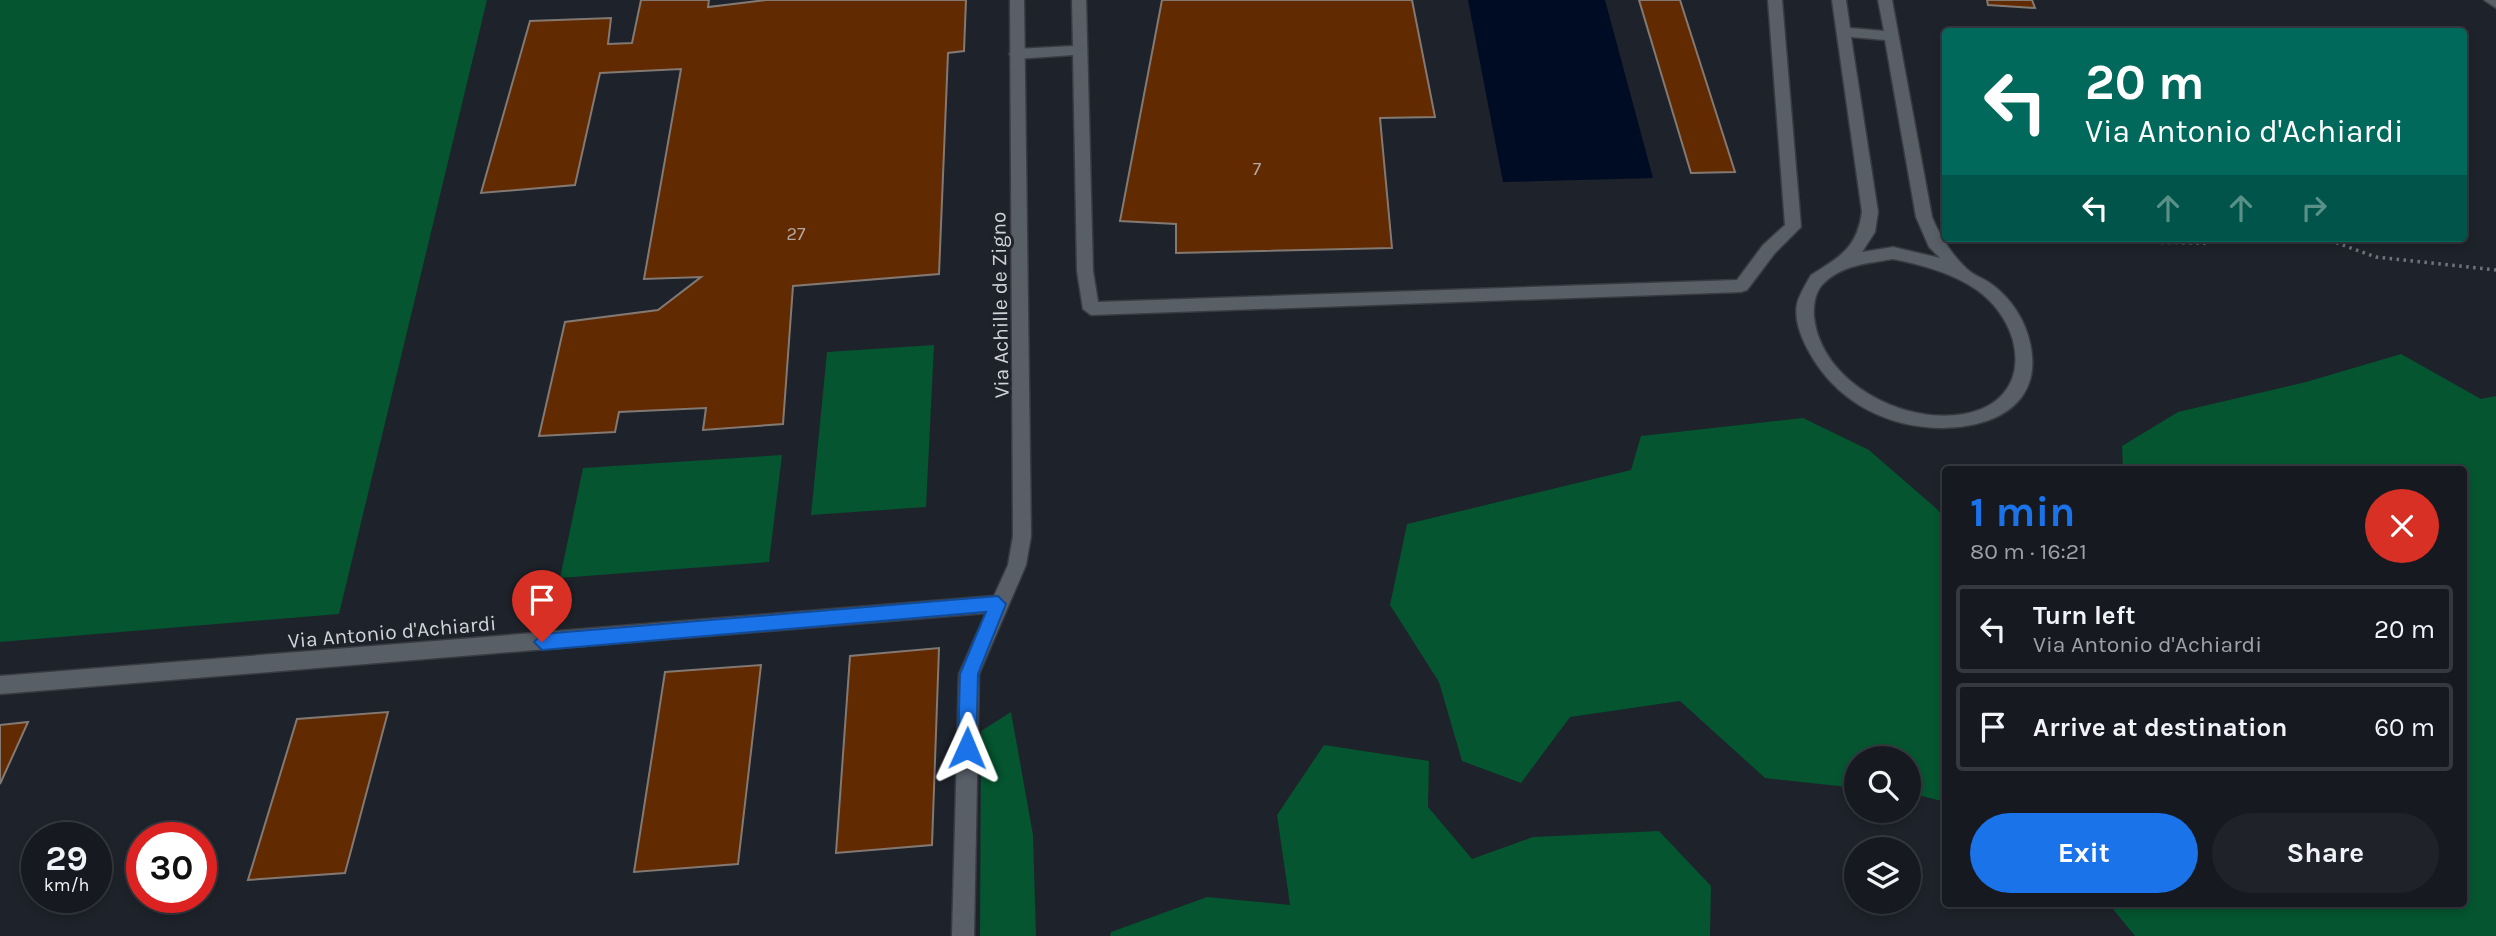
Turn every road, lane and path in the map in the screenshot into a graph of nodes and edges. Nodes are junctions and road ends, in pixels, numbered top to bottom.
1 (1017, 0) edge
2 (1079, 0) edge
3 (1775, 0) edge
4 (1839, 0) edge
5 (1885, 0) edge
6 (2491, 0) edge
7 (2496, 3) edge
8 (1844, 32) junction
9 (1890, 36) junction
10 (1080, 50) junction
11 (1016, 54) junction
12 (2128, 242) edge
13 (2213, 242) edge
14 (2334, 242) edge
15 (1849, 260) junction
16 (2496, 270) edge
17 (1964, 274) junction
18 (998, 604) junction
19 (0, 685) edge
20 (963, 936) edge

1 - 11 street, Via Achille de Zigno
2 - 10 street
3 - 10 street
4 - 8 street
5 - 9 street
6 - 7 street
8 - 9 street
8 - 15 street
9 - 17 street
10 - 11 street
11 - 18 street, Via Achille de Zigno
12 - 13 path
14 - 16 path
15 - 17 street
15 - 17 street
18 - 19 street, Via Antonio d'Achiardi
18 - 20 street, Via Achille de Zigno

